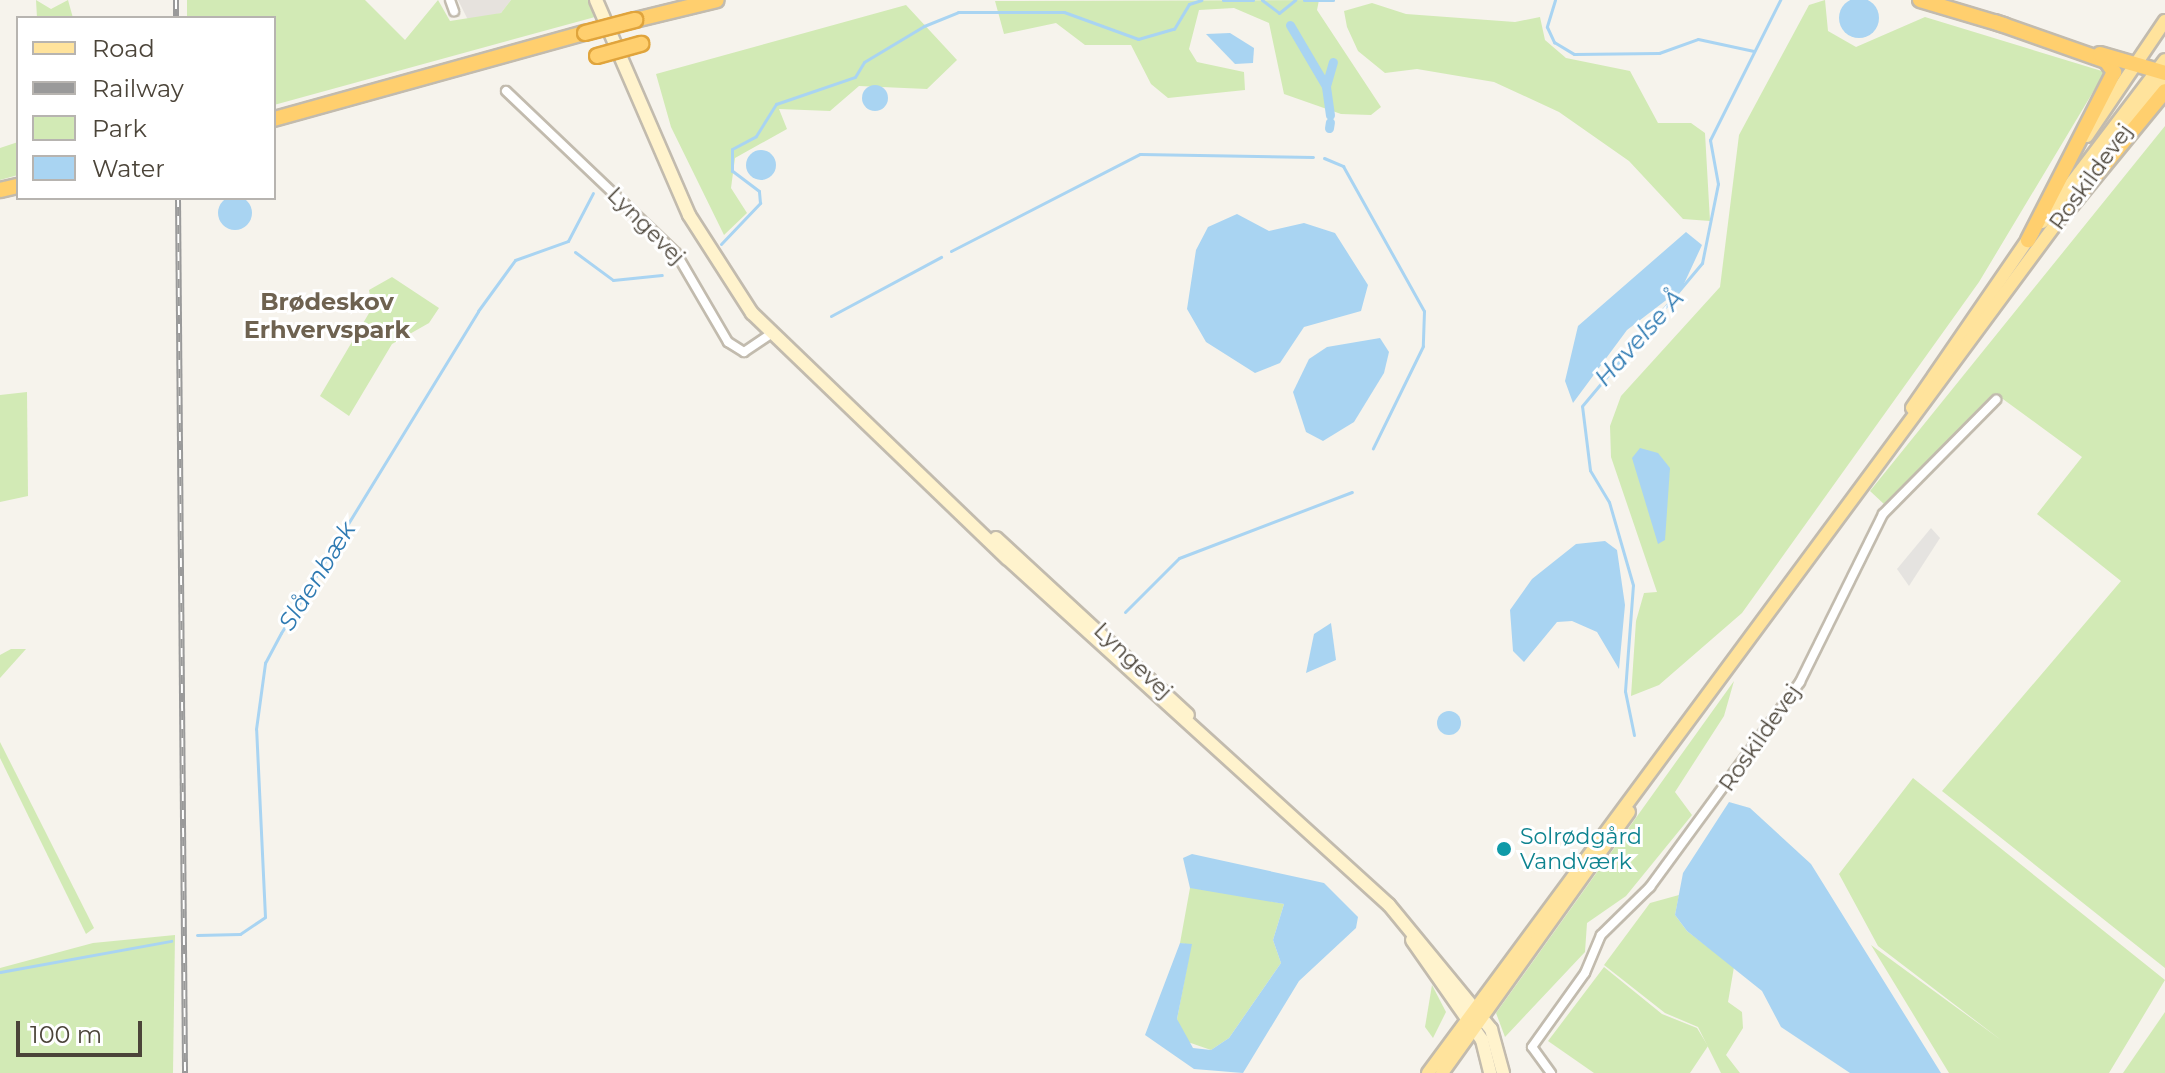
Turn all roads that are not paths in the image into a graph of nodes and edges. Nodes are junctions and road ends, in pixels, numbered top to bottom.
1 (450, 0) edge
2 (596, 0) edge
3 (717, 0) edge
4 (1920, 0) edge
5 (454, 11) dead end
6 (2165, 21) edge
7 (1995, 22) junction
8 (641, 44) dead end
9 (597, 56) dead end
10 (2137, 63) junction
11 (2163, 70) edge
12 (506, 91) dead end
13 (2165, 91) edge
14 (276, 118) edge
15 (2064, 214) junction
16 (2028, 240) junction
17 (771, 334) junction
18 (1996, 400) dead end
19 (1872, 471) junction
20 (1663, 758) junction
21 (1475, 1016) junction
22 (1428, 1073) edge
23 (1439, 1073) edge
24 (1490, 1073) edge
25 (1503, 1073) edge
26 (1551, 1073) edge

1 - 5 street
2 - 17 main road, Lyngevej
3 - 14 highway, bridge
4 - 7 highway
6 - 10 main road, Roskildevej
7 - 10 highway
7 - 16 highway
8 - 9 highway, bridge
10 - 11 highway
10 - 16 main road, Roskildevej
11 - 15 main road, Roskildevej
11 - 16 main road, Roskildevej
12 - 17 street, Lyngevej
13 - 15 highway
15 - 19 main road, Roskildevej
16 - 19 main road, Roskildevej
17 - 21 main road, Lyngevej
18 - 26 street, Roskildevej
19 - 20 main road, Roskildevej
20 - 21 main road, Roskildevej
20 - 21 main road, Roskildevej
21 - 22 main road
21 - 23 main road
21 - 24 main road
21 - 25 main road

